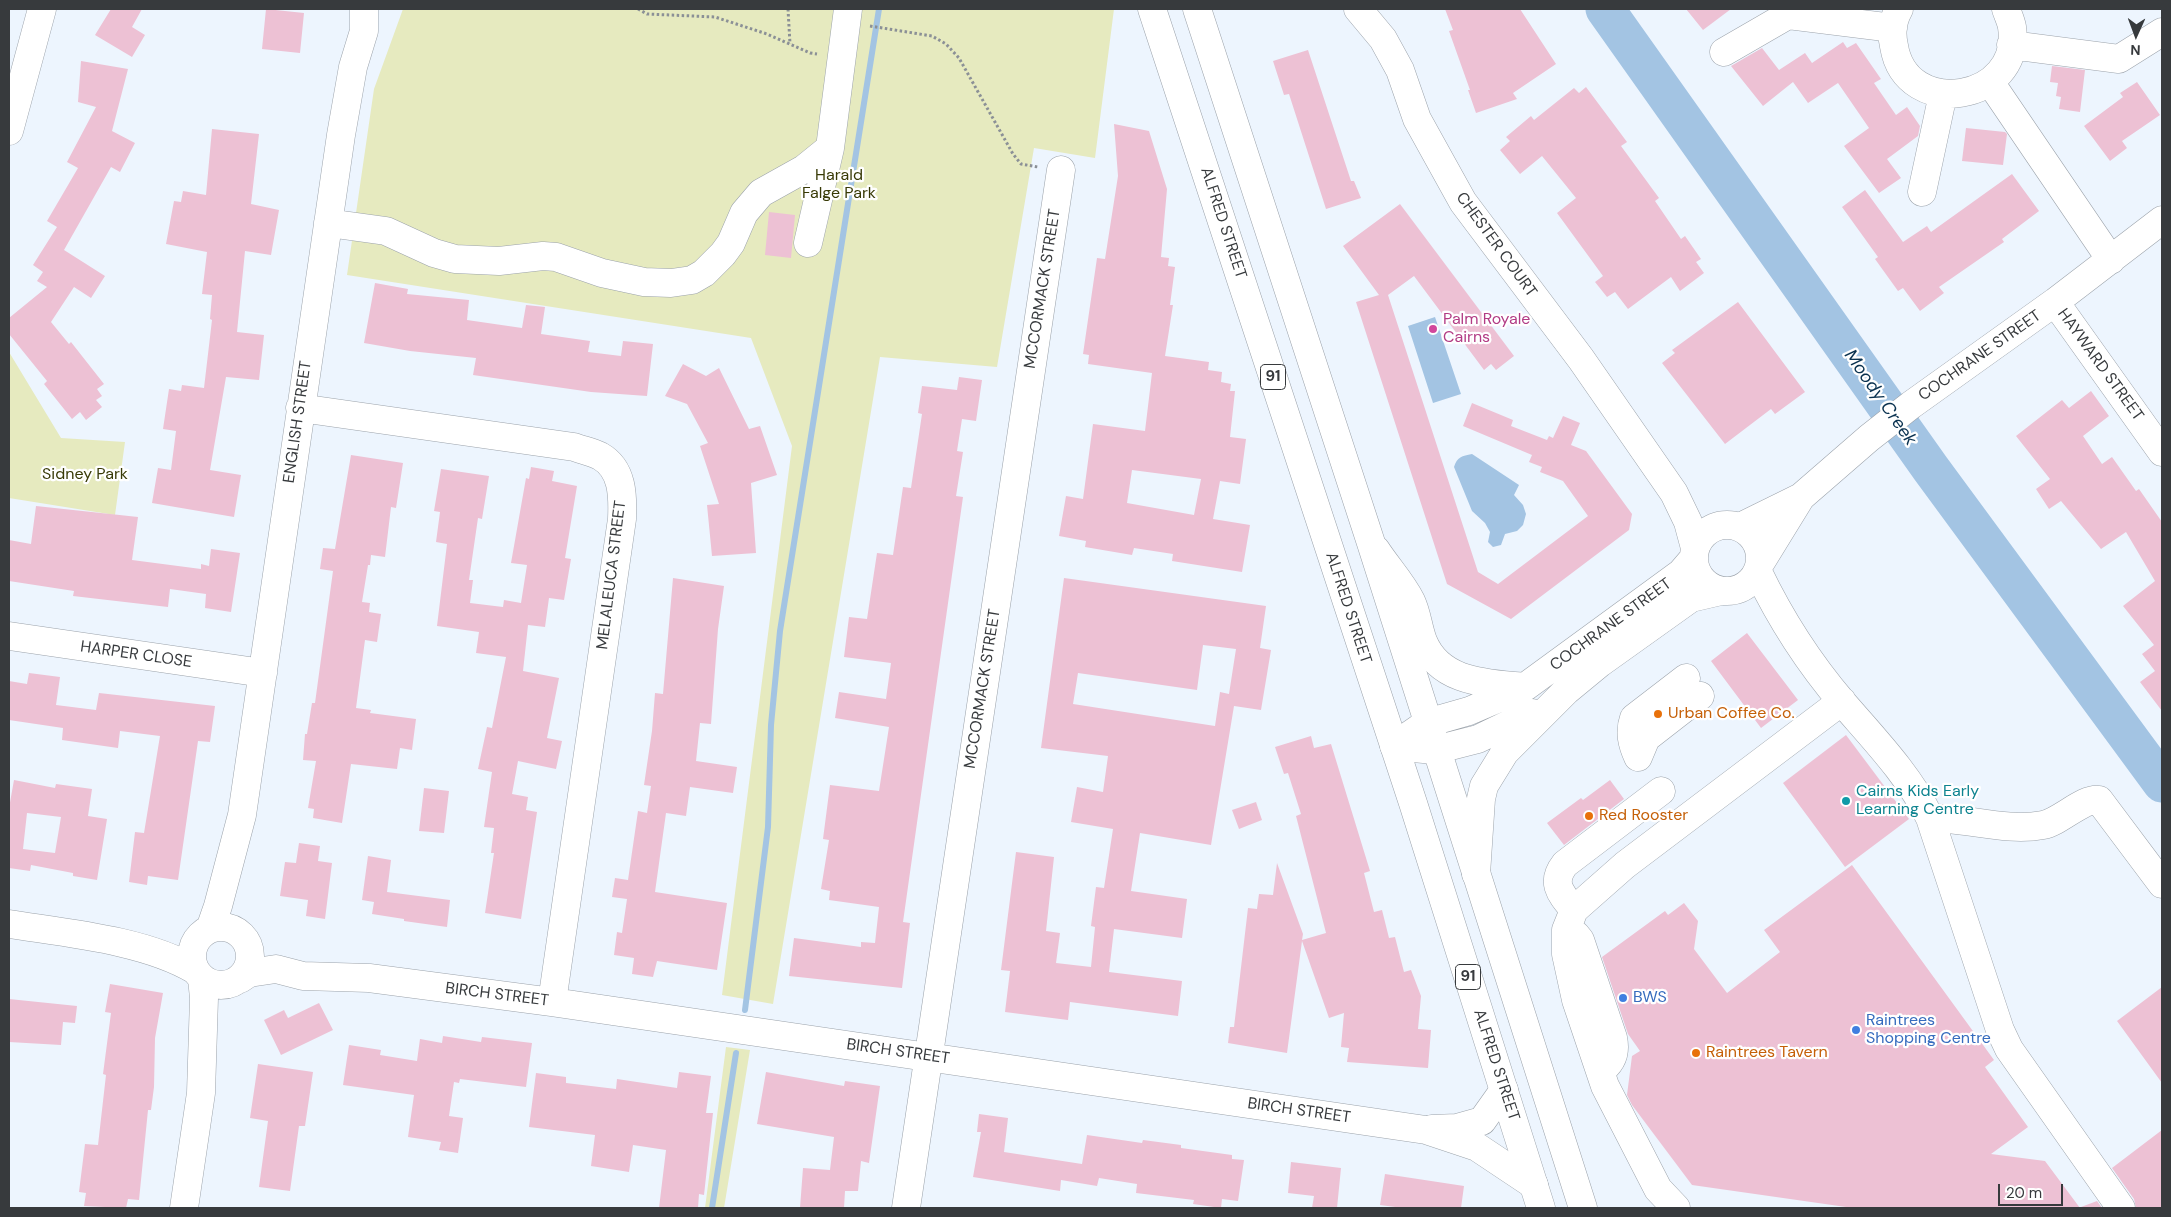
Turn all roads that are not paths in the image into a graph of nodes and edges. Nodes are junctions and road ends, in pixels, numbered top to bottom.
1 (42, 9) edge
2 (1152, 9) edge
3 (1197, 9) edge
4 (1358, 9) edge
5 (2006, 9) edge
6 (369, 16) edge
7 (855, 17) edge
8 (1896, 19) edge
9 (2162, 32) edge
10 (2011, 46) junction
11 (1724, 52) dead end
12 (1990, 82) junction
13 (1943, 94) junction
14 (9, 131) edge
15 (830, 148) junction
16 (1061, 170) road end
17 (1922, 192) dead end
18 (2162, 220) edge
19 (328, 223) junction
20 (808, 243) dead end
21 (2111, 260) junction
22 (2055, 302) junction
23 (300, 408) junction
24 (2162, 452) edge
25 (1674, 493) junction
26 (1801, 497) junction
27 (1735, 525) junction
28 (1371, 543) junction
29 (1694, 553) junction
30 (1759, 567) junction
31 (1726, 591) junction
32 (1789, 632) junction
33 (9, 636) edge
34 (263, 673) junction
35 (1525, 687) junction
36 (1566, 691) junction
37 (1842, 701) junction
38 (1427, 723) junction
39 (1394, 746) junction
40 (1435, 750) junction
41 (1662, 791) dead end
42 (242, 815) junction
43 (1930, 818) junction
44 (1476, 876) junction
45 (2162, 884) edge
46 (1570, 920) junction
47 (9, 924) edge
48 (204, 933) junction
49 (242, 936) junction
50 (108, 940) junction
51 (199, 974) junction
52 (369, 978) junction
53 (238, 980) junction
54 (552, 1002) junction
55 (927, 1056) junction
56 (1504, 1090) junction
57 (201, 1093) junction
58 (1426, 1130) junction
59 (1537, 1196) edge
60 (184, 1208) edge
61 (906, 1208) edge
62 (1583, 1208) edge
63 (1676, 1208) edge
64 (2122, 1208) edge

1 - 14 street
2 - 39 street, ALFRED STREET / 91
3 - 28 street, 91
4 - 25 street, CHESTER COURT
5 - 10 street
6 - 19 street, ENGLISH STREET
7 - 15 street
8 - 11 street
8 - 13 street
9 - 10 street
10 - 12 street
12 - 13 street
12 - 21 street
13 - 17 street
15 - 19 street
15 - 20 street
16 - 55 street, MCCORMACK STREET
18 - 21 street, COCHRANE STREET
19 - 23 street, ENGLISH STREET
21 - 22 street, COCHRANE STREET
22 - 24 street, HAYWARD STREET
22 - 26 street, COCHRANE STREET
23 - 34 street, ENGLISH STREET
23 - 54 street, MELALEUCA STREET
25 - 27 street
25 - 29 street
26 - 27 street, COCHRANE STREET
26 - 30 street, COCHRANE STREET
27 - 29 street
27 - 30 street
28 - 35 street
28 - 38 street, 91
29 - 31 street
29 - 35 street, COCHRANE STREET
30 - 31 street
30 - 32 street
31 - 32 street
31 - 36 street, COCHRANE STREET
32 - 37 street
33 - 34 street, HARPER CLOSE
34 - 42 street, ENGLISH STREET
35 - 38 street, COCHRANE STREET
36 - 40 street, COCHRANE STREET
36 - 44 street, COCHRANE STREET
37 - 43 street
37 - 46 street
38 - 39 street, COCHRANE STREET
38 - 40 street, 91
39 - 40 street, COCHRANE STREET
39 - 56 street, ALFRED STREET / 91
40 - 44 street, 91
41 - 46 street
42 - 48 street, ENGLISH STREET
42 - 49 street, ENGLISH STREET
43 - 45 street
43 - 64 street
44 - 62 street, 91
46 - 63 street
47 - 50 street
48 - 49 street
48 - 50 street
48 - 51 street
49 - 52 street, BIRCH STREET
49 - 53 street
50 - 51 street
51 - 53 street
51 - 57 street
52 - 53 street, BIRCH STREET
52 - 54 street, BIRCH STREET
53 - 57 street
54 - 55 street, BIRCH STREET
55 - 58 street, BIRCH STREET
55 - 61 street, MCCORMACK STREET
56 - 58 street, BIRCH STREET
56 - 59 street, ALFRED STREET / 91
57 - 60 street
58 - 59 street, BIRCH STREET

